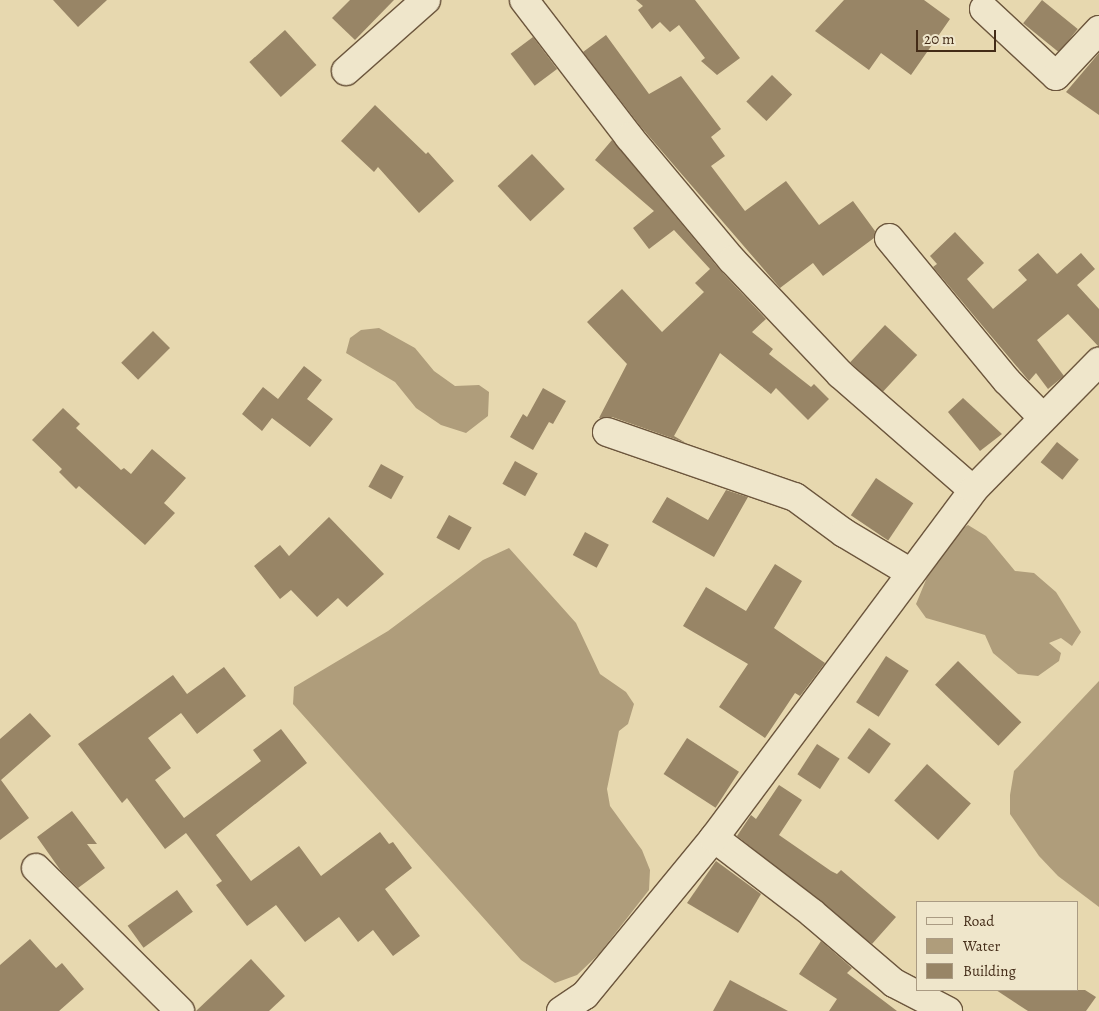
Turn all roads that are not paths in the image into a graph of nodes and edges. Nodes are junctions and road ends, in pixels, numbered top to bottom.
1 (426, 0) edge
2 (524, 0) edge
3 (984, 9) dead end
4 (1099, 30) edge
5 (346, 71) dead end
6 (889, 238) dead end
7 (1099, 362) edge
8 (1042, 417) junction
9 (607, 432) dead end
10 (973, 490) junction
11 (911, 573) junction
12 (714, 838) junction
13 (36, 868) dead end
14 (180, 1011) edge
15 (561, 1011) edge
16 (948, 1011) edge

1 - 5 street
2 - 10 street
3 - 4 street
6 - 8 street
7 - 8 street
8 - 10 street
9 - 11 street
10 - 11 street
11 - 12 street
12 - 15 street
12 - 16 street
13 - 14 street

